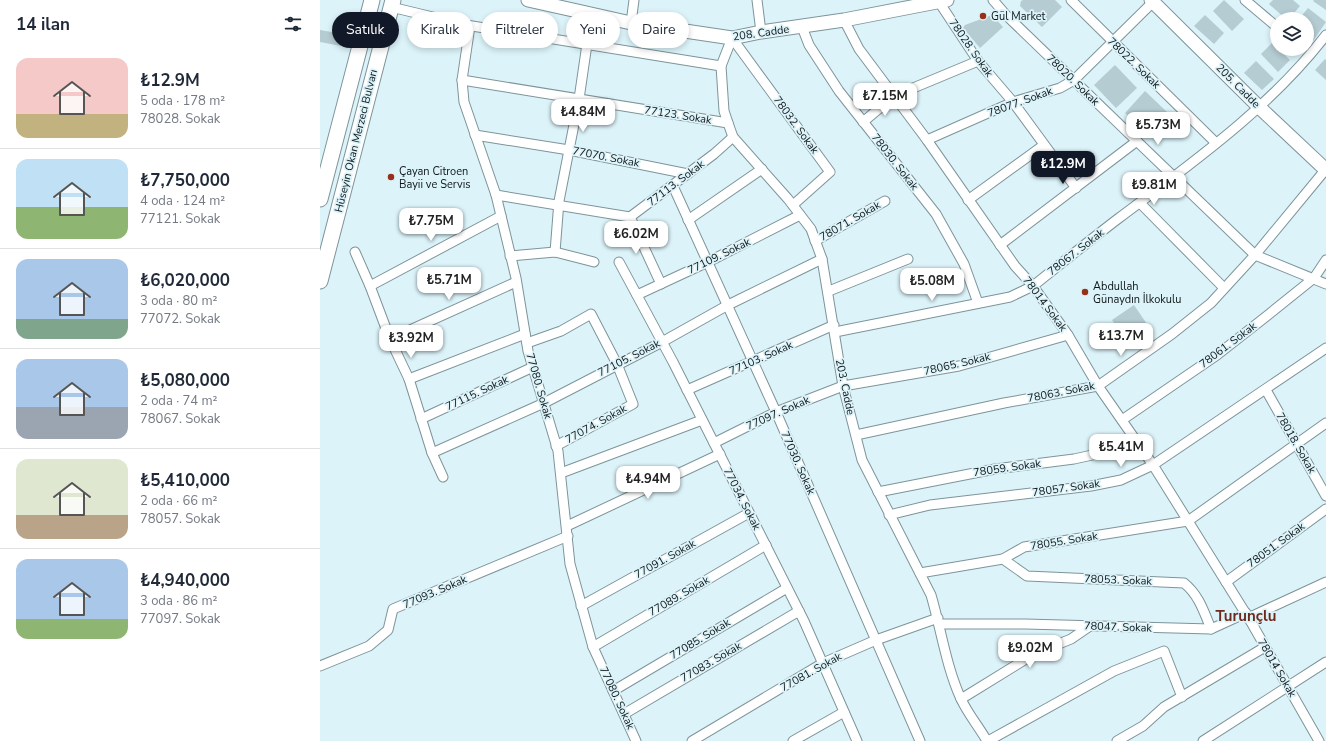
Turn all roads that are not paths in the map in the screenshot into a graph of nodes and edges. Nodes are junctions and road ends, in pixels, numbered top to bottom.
1 (372, 0) edge
2 (528, 0) edge
3 (634, 0) edge
4 (757, 0) edge
5 (994, 0) edge
6 (1071, 0) edge
7 (1245, 0) edge
8 (943, 1) edge
9 (1153, 1) edge
10 (392, 3) edge
11 (423, 12) edge
12 (581, 12) edge
13 (632, 12) edge
14 (844, 20) junction
15 (1270, 21) edge
16 (473, 26) edge
17 (802, 27) junction
18 (689, 31) edge
19 (761, 32) junction
20 (1326, 35) edge
21 (732, 38) junction
22 (566, 41) edge
23 (1112, 41) junction
24 (467, 48) edge
25 (586, 48) edge
26 (611, 48) edge
27 (1314, 50) edge
28 (1309, 56) edge
29 (978, 61) junction
30 (721, 66) junction
31 (462, 80) junction
32 (1074, 80) junction
33 (894, 96) junction
34 (580, 99) junction
35 (1013, 102) junction
36 (1259, 107) junction
37 (864, 122) junction
38 (728, 123) junction
39 (475, 135) junction
40 (733, 136) junction
41 (926, 140) junction
42 (1138, 141) junction
43 (1216, 143) junction
44 (1044, 145) junction
45 (569, 150) junction
46 (762, 169) junction
47 (1326, 170) edge
48 (688, 174) junction
49 (1175, 176) junction
50 (673, 186) junction
51 (1076, 188) junction
52 (321, 192) edge
53 (496, 195) junction
54 (968, 200) junction
55 (885, 201) dead end
56 (1140, 203) junction
57 (793, 204) junction
58 (558, 207) junction
59 (800, 215) junction
60 (501, 216) junction
61 (630, 217) junction
62 (688, 220) junction
63 (815, 241) junction
64 (1000, 245) junction
65 (355, 252) dead end
66 (555, 252) junction
67 (1256, 255) junction
68 (510, 256) junction
69 (822, 259) junction
70 (908, 259) dead end
71 (1326, 260) edge
72 (594, 262) dead end
73 (619, 262) dead end
74 (708, 262) junction
75 (1314, 278) junction
76 (320, 281) edge
77 (516, 282) junction
78 (661, 284) junction
79 (1326, 284) edge
80 (370, 286) junction
81 (1033, 286) junction
82 (1224, 288) junction
83 (829, 292) junction
84 (637, 295) junction
85 (978, 303) junction
86 (728, 305) junction
87 (835, 328) junction
88 (525, 334) junction
89 (1068, 335) junction
90 (390, 339) junction
91 (662, 342) junction
92 (527, 343) junction
93 (1326, 348) edge
94 (754, 362) junction
95 (617, 364) junction
96 (533, 367) junction
97 (409, 379) junction
98 (843, 386) junction
99 (1098, 386) junction
100 (687, 390) junction
101 (1266, 390) junction
102 (544, 402) junction
103 (776, 412) junction
104 (421, 419) junction
105 (702, 420) junction
106 (1122, 420) junction
107 (1326, 423) edge
108 (856, 435) junction
109 (1136, 440) junction
110 (714, 443) junction
111 (1296, 443) junction
112 (556, 446) junction
113 (432, 453) junction
114 (720, 454) junction
115 (1153, 465) junction
116 (561, 473) junction
117 (443, 477) dead end
118 (878, 492) junction
119 (1326, 496) edge
120 (1326, 509) edge
121 (750, 513) junction
122 (889, 515) junction
123 (1188, 521) junction
124 (567, 526) junction
125 (568, 536) junction
126 (766, 545) junction
127 (1003, 559) junction
128 (920, 573) junction
129 (1226, 582) junction
130 (1326, 582) edge
131 (787, 588) junction
132 (581, 606) junction
133 (799, 611) junction
134 (1247, 616) junction
135 (938, 621) junction
136 (1090, 626) junction
137 (1210, 629) junction
138 (876, 640) junction
139 (1265, 647) junction
140 (593, 648) junction
141 (1326, 662) edge
142 (822, 663) junction
143 (320, 666) edge
144 (1288, 687) junction
145 (613, 691) junction
146 (1182, 697) junction
147 (961, 699) junction
148 (844, 712) junction
149 (624, 714) junction
150 (636, 741) edge
151 (692, 741) edge
152 (793, 741) edge
153 (857, 741) edge
154 (920, 741) edge
155 (988, 741) edge
156 (1117, 741) edge
157 (1203, 741) edge
158 (1319, 741) edge

1 - 52 main road, Hüseyin Okan Merzeci Bulvarı
2 - 12 street, 208. Cadde
3 - 13 street
4 - 19 street
5 - 32 street, 78020. Sokak
6 - 23 street, 78022. Sokak
7 - 15 street
8 - 14 street, 208. Cadde
8 - 29 street, 78028. Sokak
9 - 23 street, 78077. Sokak
9 - 36 street, 205. Cadde
10 - 11 street
10 - 76 main road, Hüseyin Okan Merzeci Bulvarı
14 - 17 street, 208. Cadde
14 - 33 street, 78014 Sokak
16 - 22 street
17 - 19 street, 208. Cadde
17 - 37 street, 78030. Sokak
18 - 21 street, 208. Cadde
19 - 21 street, 208. Cadde
20 - 27 street, 78067. Sokak
21 - 30 street, 203. Cadde
21 - 57 street, 78032. Sokak
23 - 32 street, 78077. Sokak
23 - 43 street, 78022. Sokak
24 - 31 street, 77080. Sokak
25 - 34 street
26 - 30 street
28 - 36 street, 78067. Sokak
29 - 33 street
29 - 35 street, 78028. Sokak
30 - 38 street, 203. Cadde
31 - 34 street, 77123. Sokak
31 - 39 street, 77080. Sokak
32 - 35 street, 78077. Sokak
32 - 42 street, 78020. Sokak
33 - 37 street
33 - 41 street, 78014 Sokak
34 - 38 street, 77123. Sokak
34 - 45 street
35 - 41 street, 78077. Sokak
35 - 44 street, 78028. Sokak
36 - 43 street, 78067. Sokak
36 - 47 street, 205. Cadde
37 - 85 street, 78030. Sokak
38 - 40 street, 203. Cadde
39 - 45 street, 77070. Sokak
39 - 53 street, 77080. Sokak
40 - 46 street, 203. Cadde
40 - 48 street, 77113. Sokak
41 - 54 street, 78014 Sokak
42 - 49 street, 78020. Sokak
42 - 51 street
43 - 49 street, 78067. Sokak
44 - 51 street, 78028. Sokak
44 - 54 street
45 - 48 street, 77070. Sokak
45 - 58 street
46 - 57 street, 203. Cadde
46 - 62 street
47 - 67 street, 78063. Sokak
48 - 50 street, 77113. Sokak
49 - 56 street, 78067. Sokak
49 - 67 street, 78020. Sokak
50 - 61 street, 77113. Sokak
50 - 62 street, 77030. Sokak
51 - 64 street
53 - 58 street
53 - 60 street, 77080. Sokak
54 - 64 street, 78014 Sokak
55 - 63 street, 78071. Sokak
56 - 81 street, 78067. Sokak
56 - 82 street
57 - 59 street, 203. Cadde
58 - 61 street
58 - 66 street
59 - 63 street, 203. Cadde
59 - 74 street, 77109. Sokak
60 - 68 street, 77080. Sokak
60 - 80 street
61 - 78 street
62 - 74 street, 77030. Sokak
63 - 69 street, 203. Cadde
64 - 81 street, 78014 Sokak
65 - 80 street
66 - 68 street
66 - 72 street
67 - 75 street, 78020. Sokak
67 - 82 street, 78063. Sokak
68 - 77 street, 77080. Sokak
69 - 83 street, 203. Cadde
69 - 86 street, 77105. Sokak
70 - 83 street
71 - 75 street, 78061. Sokak
73 - 84 street, 77034. Sokak
74 - 78 street, 77109. Sokak
74 - 86 street, 77030. Sokak
75 - 79 street, 78020. Sokak
75 - 106 street, 78061. Sokak
77 - 88 street, 77080. Sokak
77 - 90 street
78 - 84 street, 77109. Sokak
80 - 90 street
81 - 85 street, 78067. Sokak
81 - 89 street, 78014 Sokak
82 - 99 street, 78063. Sokak
83 - 87 street, 203. Cadde
84 - 91 street, 77034. Sokak
85 - 87 street, 78067. Sokak
86 - 91 street, 77105. Sokak
86 - 94 street, 77030. Sokak
87 - 94 street, 77103. Sokak
87 - 98 street, 203. Cadde
88 - 92 street, 77080. Sokak
88 - 97 street
89 - 98 street, 78065. Sokak
89 - 99 street, 78014 Sokak
90 - 97 street
91 - 95 street, 77105. Sokak
91 - 100 street, 77034. Sokak
92 - 95 street, 77074. Sokak
92 - 96 street, 77080. Sokak
93 - 101 street, 78057. Sokak
94 - 100 street, 77103. Sokak
94 - 103 street, 77030. Sokak
95 - 102 street, 77105. Sokak
95 - 112 street, 77074. Sokak
96 - 102 street, 77080. Sokak
96 - 104 street, 77115. Sokak
97 - 104 street
98 - 103 street, 77097. Sokak
98 - 108 street, 203. Cadde
99 - 106 street, 78014 Sokak
99 - 108 street, 78063. Sokak
100 - 105 street, 77034. Sokak
101 - 111 street, 78018. Sokak
101 - 115 street, 78057. Sokak
102 - 112 street, 77080. Sokak
102 - 113 street, 77105. Sokak
103 - 110 street, 77097. Sokak
103 - 138 street, 77030. Sokak
104 - 113 street
105 - 110 street, 77034. Sokak
105 - 116 street
106 - 109 street, 78014 Sokak
107 - 111 street
108 - 118 street, 203. Cadde
109 - 115 street, 78014 Sokak
109 - 118 street, 78059. Sokak
110 - 114 street, 77034. Sokak
111 - 119 street, 78018. Sokak
111 - 123 street
112 - 116 street, 77080. Sokak
113 - 117 street
114 - 121 street, 77034. Sokak
114 - 124 street
115 - 122 street, 78057. Sokak
115 - 123 street, 78014 Sokak
116 - 124 street, 77080. Sokak
118 - 122 street, 203. Cadde
120 - 129 street, 78051. Sokak
121 - 126 street, 77034. Sokak
121 - 132 street, 77091. Sokak
122 - 128 street, 203. Cadde
123 - 127 street, 78055. Sokak
123 - 129 street, 78014 Sokak
124 - 125 street, 77080. Sokak
125 - 132 street, 77080. Sokak
125 - 143 street, 77093. Sokak
126 - 131 street, 77034. Sokak
126 - 140 street, 77089. Sokak
127 - 128 street, 78055. Sokak
127 - 137 street, 78053. Sokak
128 - 135 street, 203. Cadde
129 - 134 street, 78014 Sokak
130 - 134 street, 78047. Sokak
131 - 133 street, 77034. Sokak
131 - 145 street, 77085. Sokak
132 - 140 street, 77080. Sokak
133 - 142 street, 77034. Sokak
133 - 149 street, 77083. Sokak
134 - 137 street, 78047. Sokak
134 - 139 street, 78014 Sokak
135 - 136 street, 78047. Sokak
135 - 138 street, 77081. Sokak
135 - 147 street, 203. Cadde
136 - 137 street, 78047. Sokak
136 - 147 street
138 - 142 street, 77081. Sokak
138 - 154 street, 77030. Sokak
139 - 144 street, 78014 Sokak
139 - 146 street
140 - 145 street, 77080. Sokak
141 - 144 street
142 - 148 street, 77034. Sokak
142 - 151 street, 77081. Sokak
144 - 157 street
144 - 158 street, 78014 Sokak
145 - 149 street, 77080. Sokak
146 - 155 street
146 - 156 street
147 - 155 street, 203. Cadde
148 - 152 street
148 - 153 street, 77034. Sokak
149 - 150 street, 77080. Sokak

